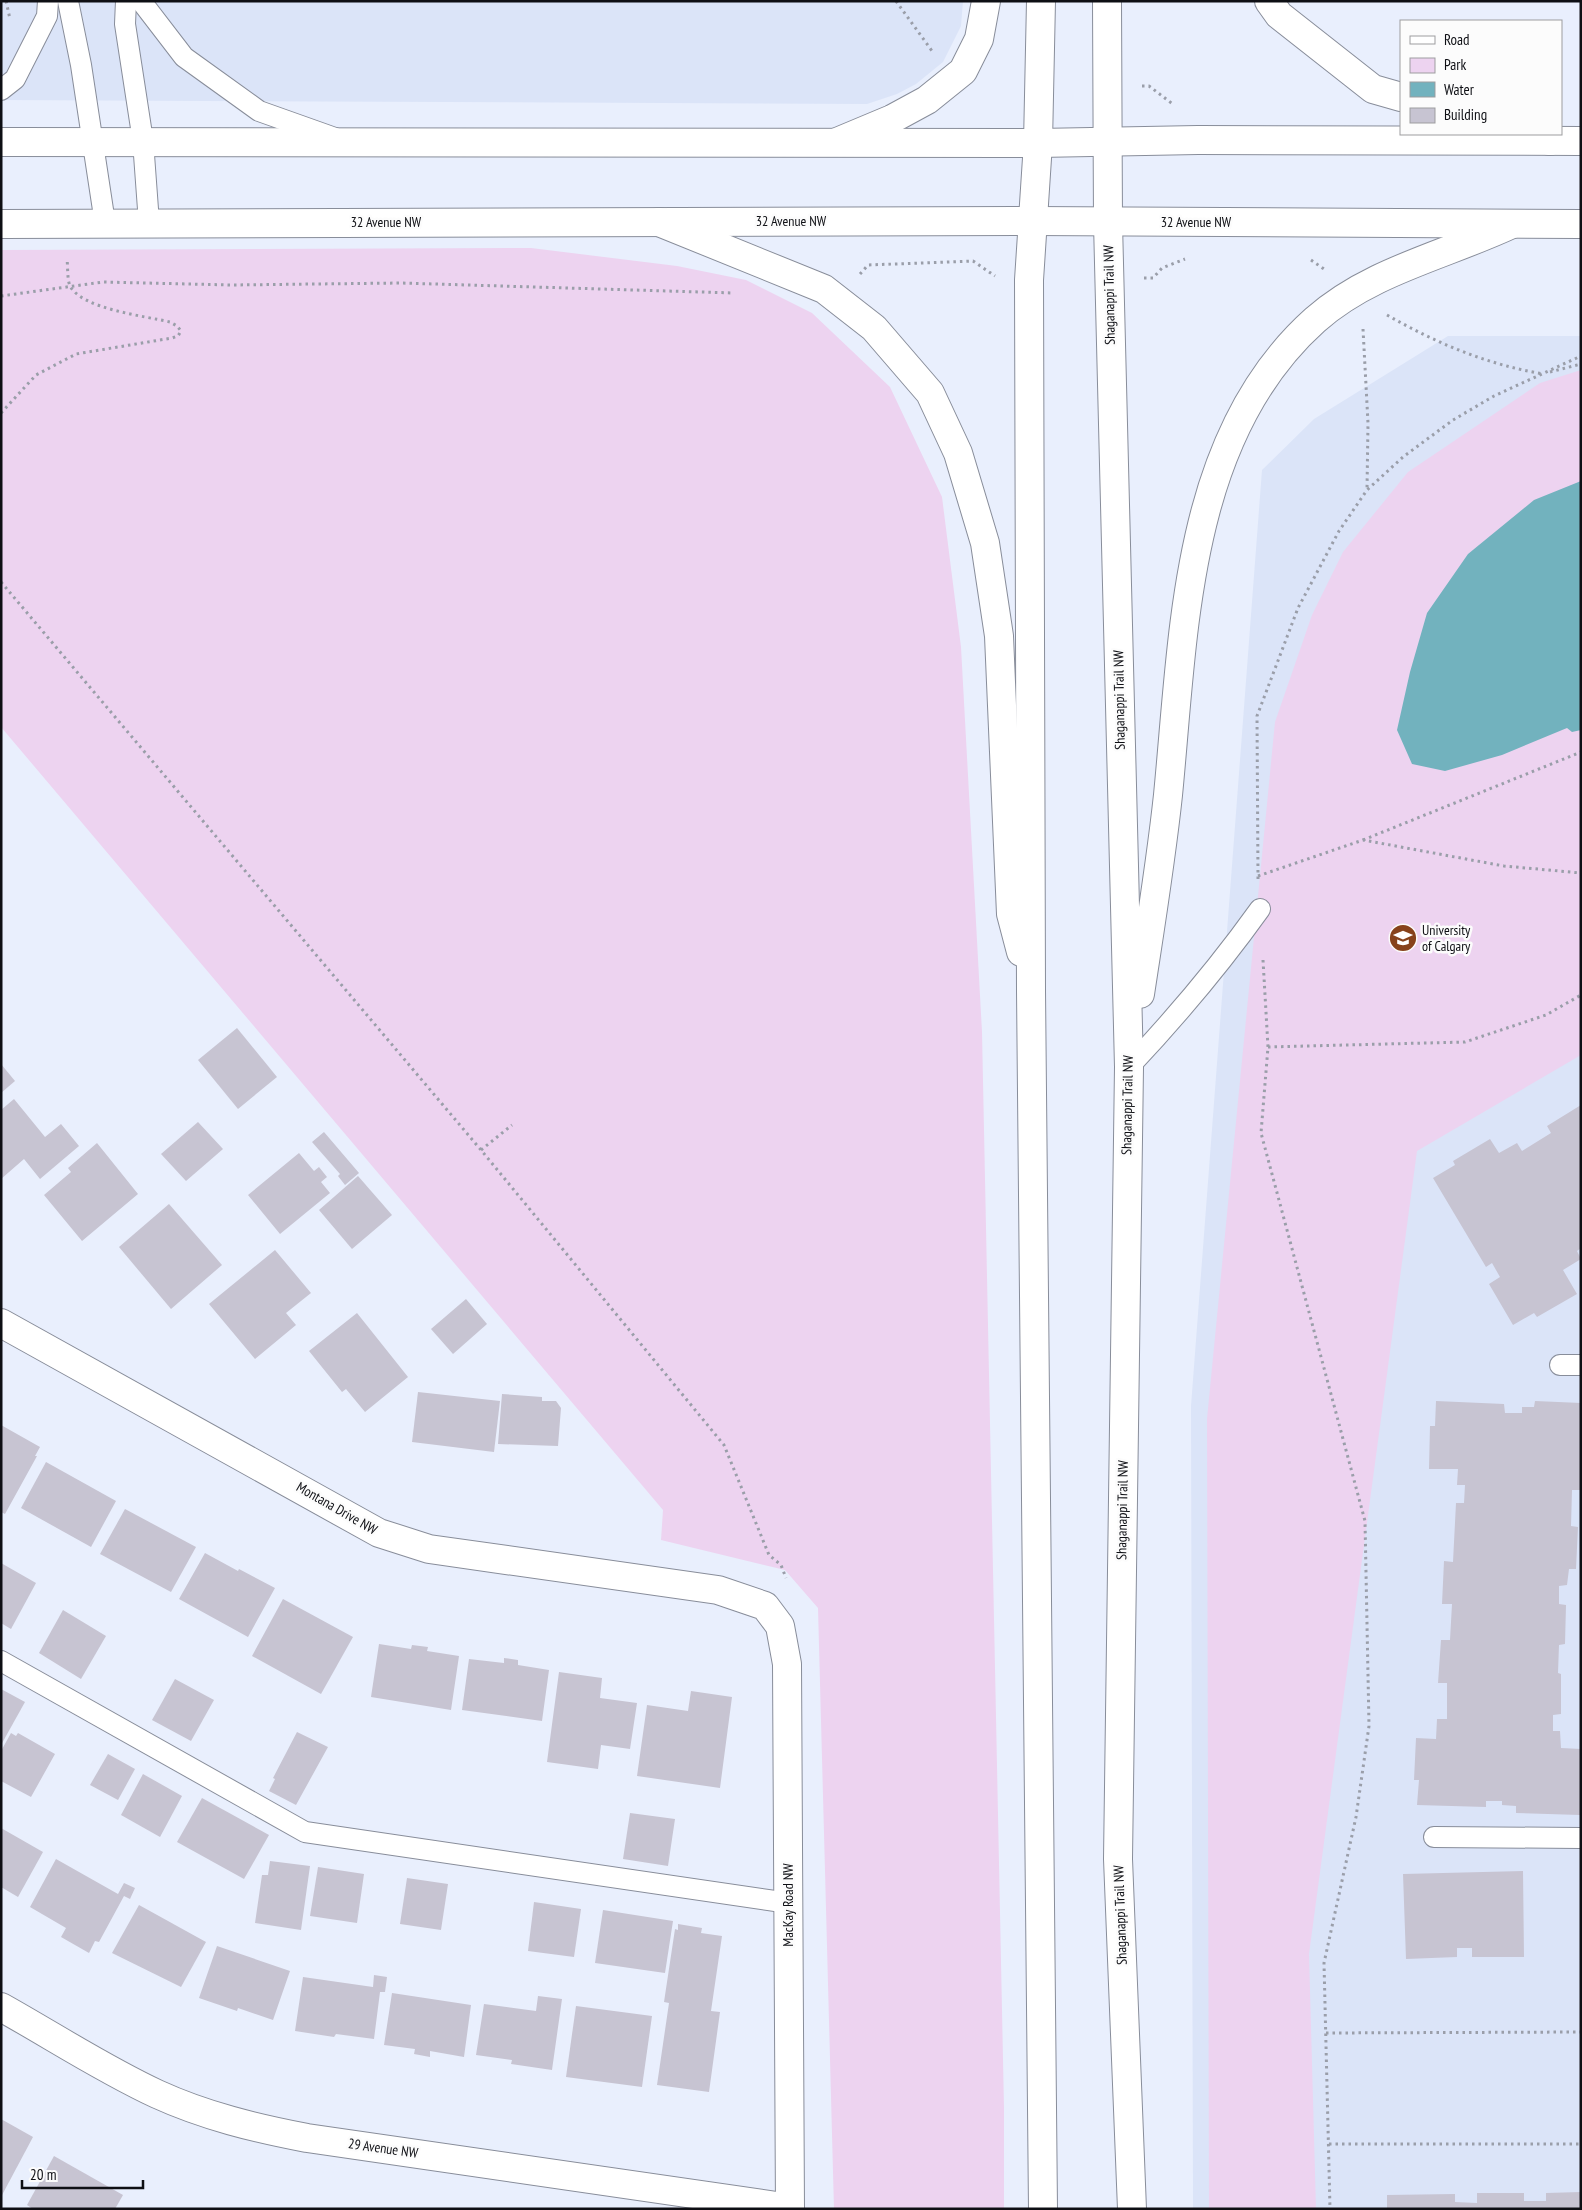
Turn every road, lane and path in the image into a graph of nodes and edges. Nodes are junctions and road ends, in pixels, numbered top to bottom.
1 (48, 1) edge
2 (68, 1) edge
3 (126, 1) edge
4 (141, 1) edge
5 (896, 1) edge
6 (986, 1) edge
7 (1042, 1) edge
8 (1107, 1) edge
9 (1269, 1) edge
10 (938, 57) dead end
11 (1140, 86) dead end
12 (1, 90) edge
13 (1400, 97) edge
14 (1178, 109) dead end
15 (1527, 135) edge
16 (1581, 141) edge
17 (1, 142) edge
18 (93, 142) junction
19 (143, 142) junction
20 (346, 142) junction
21 (837, 142) junction
22 (1108, 142) junction
23 (1550, 142) junction
24 (1038, 143) junction
25 (659, 222) junction
26 (1032, 222) junction
27 (105, 223) junction
28 (149, 223) junction
29 (1108, 223) junction
30 (1, 224) edge
31 (1512, 224) junction
32 (1581, 224) edge
33 (66, 250) dead end
34 (1193, 259) dead end
35 (1303, 260) dead end
36 (1331, 274) dead end
37 (857, 276) dead end
38 (1141, 278) dead end
39 (1000, 280) dead end
40 (70, 285) junction
41 (739, 293) dead end
42 (1, 296) edge
43 (1384, 314) dead end
44 (1363, 323) dead end
45 (1581, 356) edge
46 (1581, 364) edge
47 (1543, 374) junction
48 (1, 413) edge
49 (1367, 490) junction
50 (1, 582) edge
51 (1581, 752) edge
52 (1363, 840) junction
53 (1581, 873) edge
54 (1258, 876) junction
55 (1260, 908) junction
56 (1031, 991) junction
57 (1581, 995) edge
58 (1268, 1047) junction
59 (1129, 1067) junction
60 (512, 1125) dead end
61 (481, 1150) junction
62 (1, 1323) edge
63 (1560, 1365) dead end
64 (1581, 1365) edge
65 (784, 1586) dead end
66 (765, 1606) joint
67 (1, 1661) edge
68 (1434, 1837) dead end
69 (1581, 1838) edge
70 (788, 1904) junction
71 (1, 2007) edge
72 (1326, 2032) junction
73 (1581, 2032) edge
74 (1329, 2144) junction
75 (1581, 2144) edge
76 (790, 2208) edge
77 (1043, 2209) edge
78 (1132, 2209) edge
79 (1330, 2209) edge

1 - 12 lane
2 - 18 lane
3 - 19 lane
4 - 20 lane
5 - 10 path
6 - 21 main road
7 - 24 main road
8 - 22 main road, Shaganappi Trail NW
9 - 13 main road
11 - 14 path
15 - 23 main road
16 - 23 main road
17 - 18 main road
18 - 19 main road
18 - 27 lane
19 - 20 main road
19 - 28 lane
20 - 21 main road
21 - 24 main road
22 - 23 main road
22 - 24 main road
22 - 29 main road, Shaganappi Trail NW
24 - 26 main road
25 - 26 main road, 32 Avenue NW
25 - 28 main road, 32 Avenue NW
25 - 56 main road
26 - 29 main road, 32 Avenue NW
26 - 56 main road
27 - 28 main road, 32 Avenue NW
27 - 30 main road, 32 Avenue NW
29 - 31 main road, 32 Avenue NW
29 - 59 main road, Shaganappi Trail NW
31 - 32 main road, 32 Avenue NW
31 - 59 main road
33 - 40 path
34 - 38 path
35 - 36 path
37 - 39 path
40 - 41 path
40 - 42 path
40 - 48 path
43 - 47 path
44 - 49 path
45 - 47 path
46 - 47 path
47 - 49 path
49 - 54 path
50 - 61 path
51 - 52 path
52 - 53 path
52 - 54 path
54 - 55 path
55 - 58 path
55 - 59 lane
56 - 77 main road
57 - 58 path
58 - 72 path
59 - 78 main road, Shaganappi Trail NW
60 - 61 path
61 - 65 path
62 - 66 main road, Montana Drive NW
63 - 64 lane
66 - 70 main road, MacKay Road NW
67 - 70 lane
68 - 69 lane
70 - 76 main road, MacKay Road NW
71 - 76 main road, 29 Avenue NW
72 - 73 path
72 - 74 path
74 - 75 path
74 - 79 path

